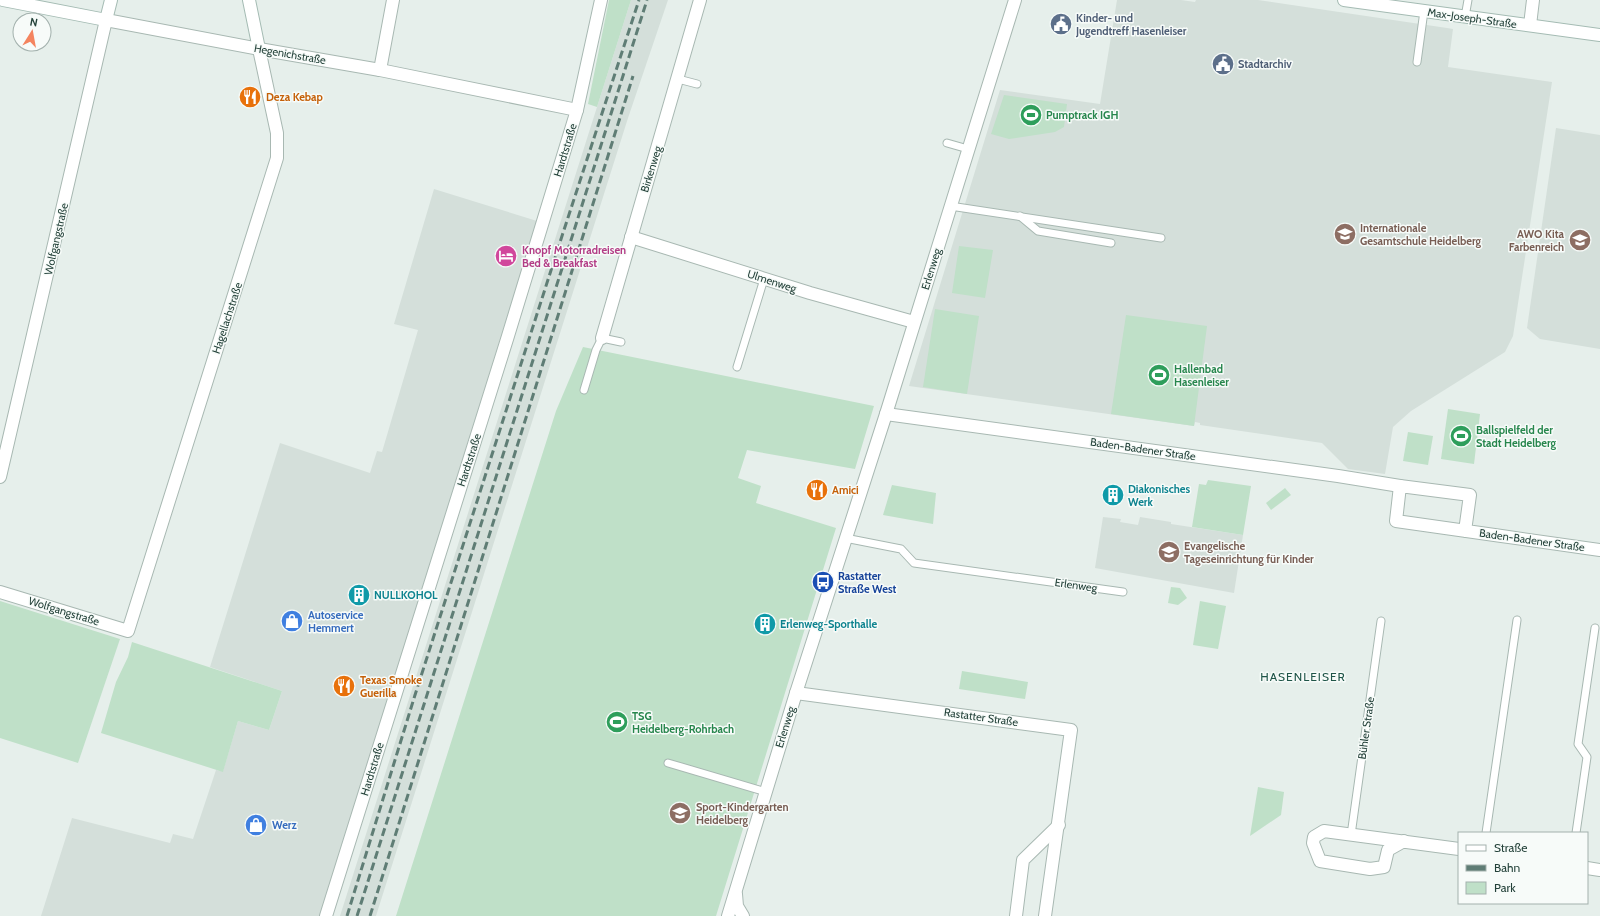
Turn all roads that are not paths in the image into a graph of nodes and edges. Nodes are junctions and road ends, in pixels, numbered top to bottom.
1 (3, 0) edge
2 (111, 0) edge
3 (249, 0) edge
4 (393, 0) edge
5 (601, 0) edge
6 (700, 0) edge
7 (1015, 0) edge
8 (1344, 0) edge
9 (1468, 0) edge
10 (1533, 0) edge
11 (21, 2) edge
12 (1424, 11) junction
13 (1465, 17) junction
14 (106, 20) junction
15 (1530, 25) junction
16 (1600, 35) edge
17 (259, 49) junction
18 (1417, 62) dead end
19 (380, 70) junction
20 (678, 79) junction
21 (697, 84) dead end
22 (577, 110) junction
23 (947, 143) dead end
24 (968, 149) junction
25 (950, 206) junction
26 (1020, 216) junction
27 (631, 236) junction
28 (1161, 238) dead end
29 (1111, 242) dead end
30 (764, 279) junction
31 (914, 322) junction
32 (602, 338) junction
33 (621, 342) dead end
34 (737, 367) dead end
35 (584, 390) dead end
36 (886, 414) junction
37 (0, 477) edge
38 (1400, 486) junction
39 (1465, 531) junction
40 (845, 538) junction
41 (1600, 550) edge
42 (0, 592) edge
43 (1123, 592) dead end
44 (1517, 620) dead end
45 (1381, 621) dead end
46 (1595, 628) dead end
47 (128, 631) joint
48 (796, 692) junction
49 (668, 763) dead end
50 (766, 792) junction
51 (1059, 825) junction
52 (1486, 832) edge
53 (1576, 832) edge
54 (1351, 835) junction
55 (1404, 841) junction
56 (1458, 849) edge
57 (1588, 868) edge
58 (1600, 870) edge
59 (735, 891) junction
60 (326, 916) edge
61 (728, 916) edge
62 (743, 916) edge
63 (1016, 916) edge
64 (1045, 916) edge

1 - 11 street, Hegenichstraße
2 - 14 street, Wolfgangstraße
3 - 17 street, Hagellachstraße
4 - 19 street
5 - 22 street, Hardtstraße
6 - 20 street, Birkenweg
7 - 24 street, Erlenweg
8 - 12 street, Max-Joseph-Straße
9 - 13 lane
10 - 15 street
11 - 14 street, Hegenichstraße
12 - 13 street, Max-Joseph-Straße
12 - 18 lane
13 - 15 street, Max-Joseph-Straße
14 - 17 street, Hegenichstraße
14 - 37 street, Wolfgangstraße
15 - 16 street, Max-Joseph-Straße
17 - 19 street, Hegenichstraße
17 - 47 street, Hagellachstraße
19 - 22 street, Hegenichstraße
20 - 21 lane
20 - 27 street, Birkenweg
22 - 60 street, Hardtstraße
23 - 24 lane
24 - 25 street, Erlenweg
25 - 26 lane
25 - 31 street, Erlenweg
26 - 28 lane
26 - 29 lane
27 - 30 street, Ulmenweg
27 - 32 street, Birkenweg
30 - 31 street, Ulmenweg
30 - 34 lane
31 - 36 street, Erlenweg
32 - 33 lane
32 - 35 lane
36 - 38 street, Baden-Badener Straße
36 - 40 street, Erlenweg
38 - 39 street, Baden-Badener Straße
38 - 39 street, Baden-Badener Straße
39 - 41 street, Baden-Badener Straße
40 - 43 lane, Erlenweg
40 - 48 street, Erlenweg
42 - 47 street, Wolfgangstraße
44 - 52 lane
45 - 54 lane, Bühler Straße
46 - 53 lane
48 - 50 street, Erlenweg
48 - 51 street, Rastatter Straße
49 - 50 lane
50 - 59 street, Erlenweg
51 - 63 street
51 - 64 street, Rastatter Straße
54 - 55 street
54 - 55 street
55 - 56 street
57 - 58 street
59 - 61 street, Erlenweg
59 - 62 street

